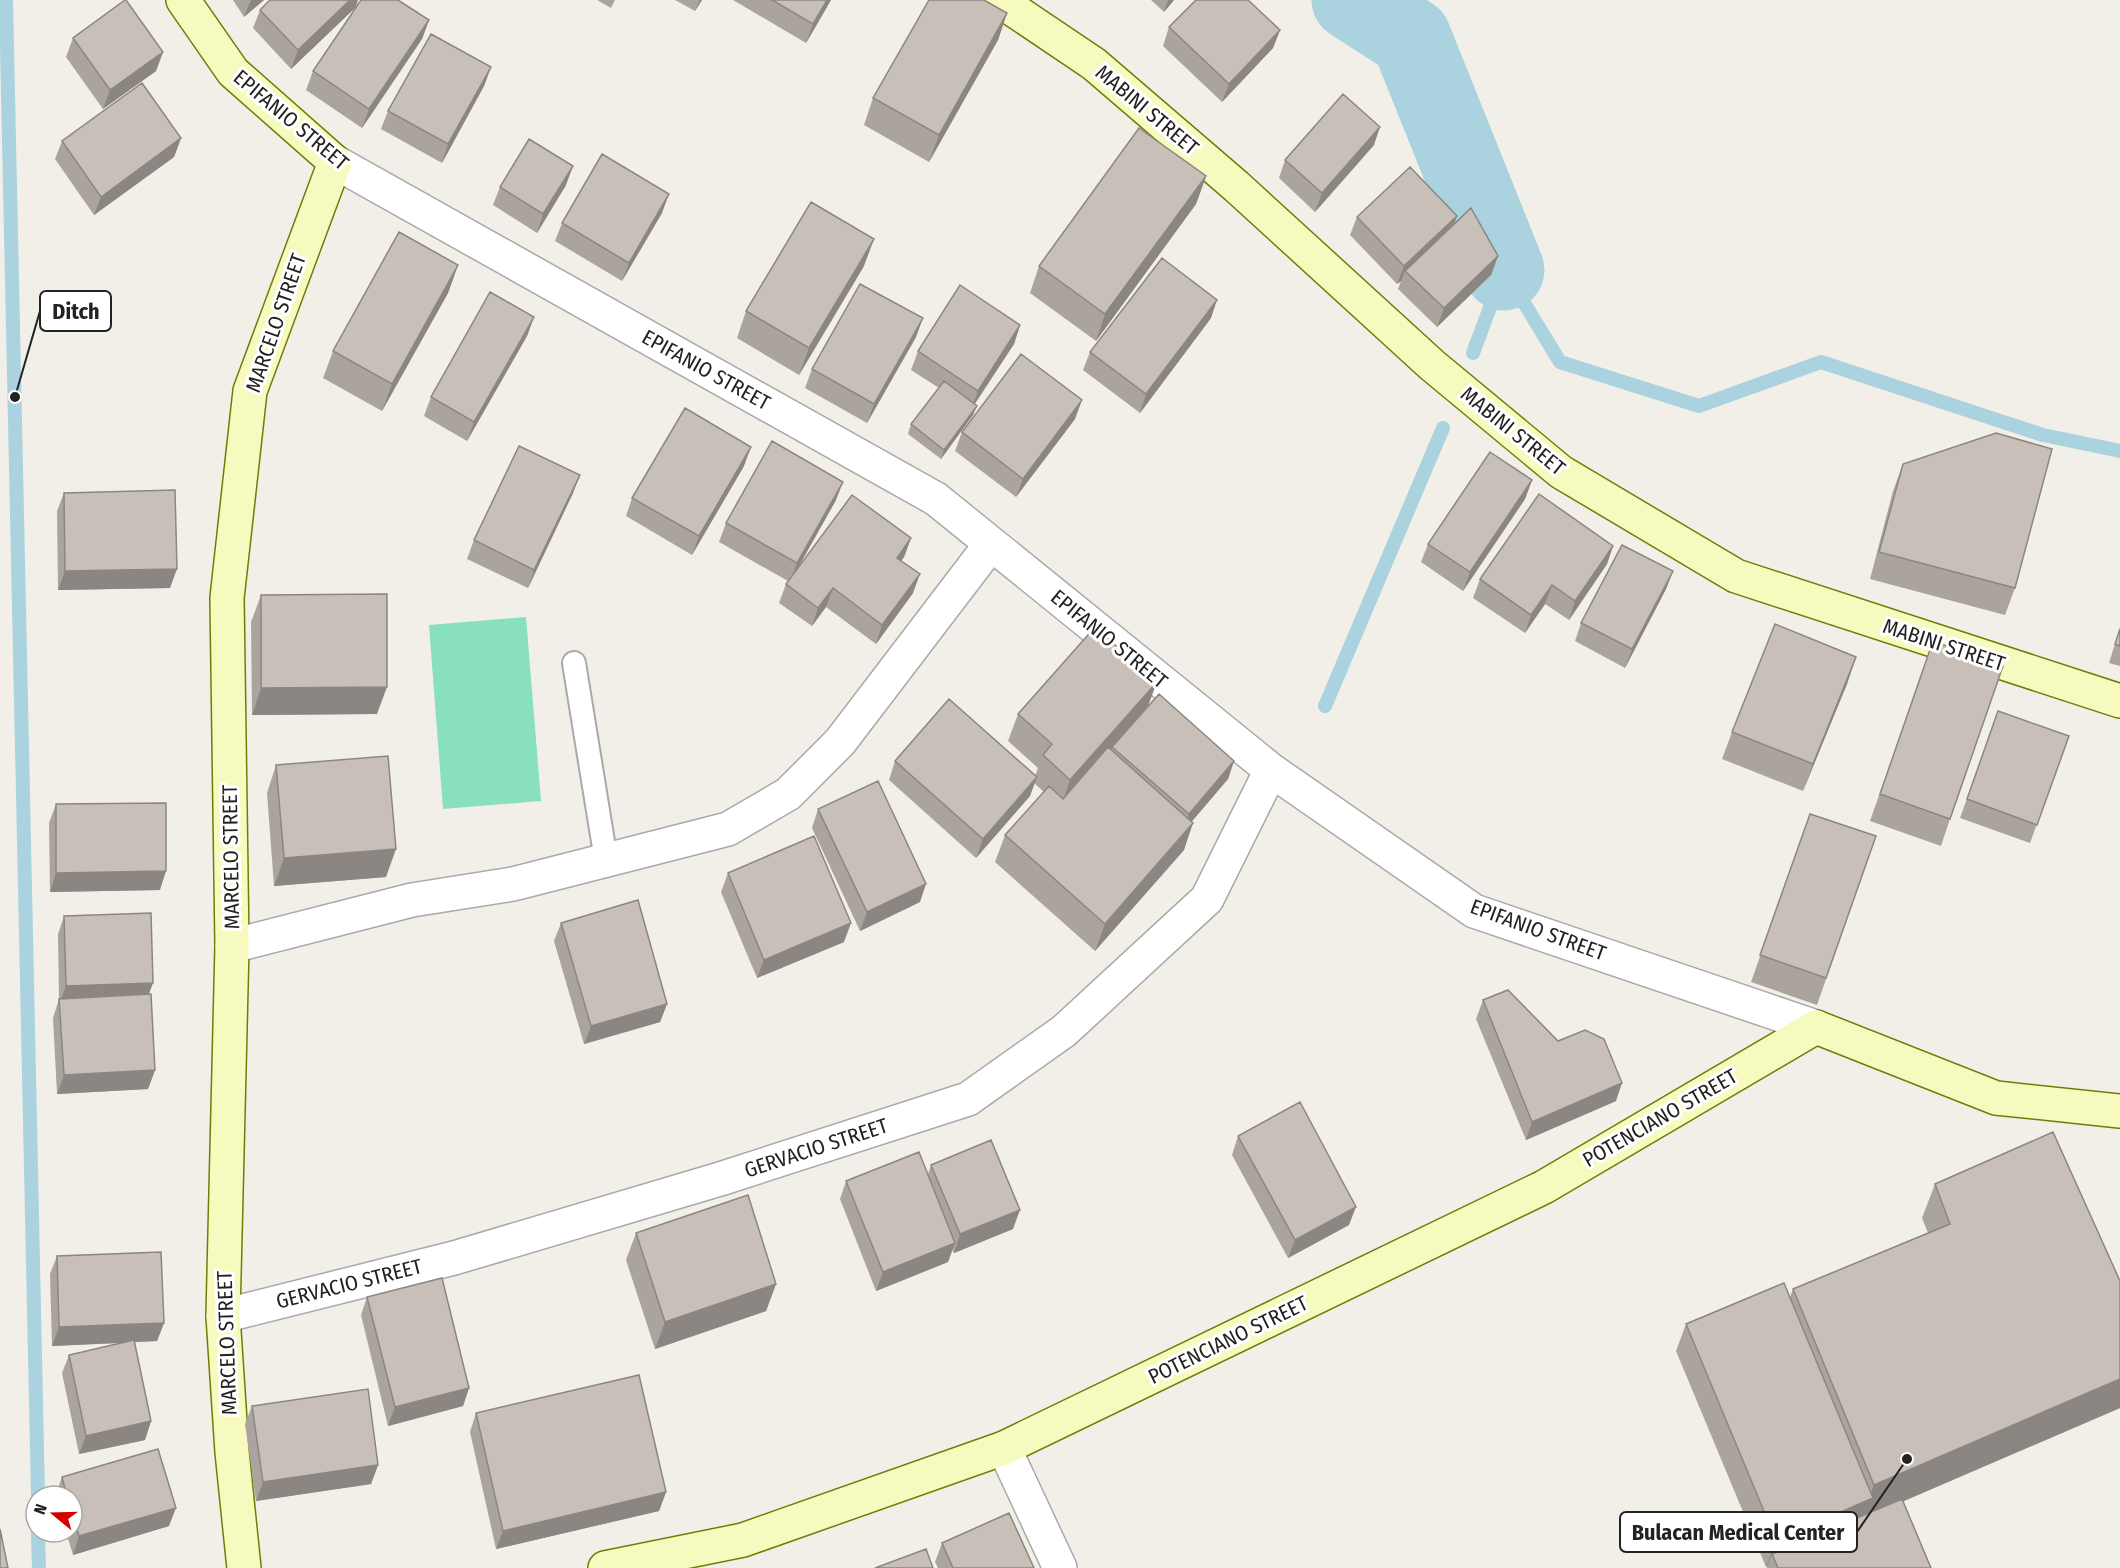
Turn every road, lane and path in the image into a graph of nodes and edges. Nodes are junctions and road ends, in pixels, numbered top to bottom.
1 (183, 0) edge
2 (999, 0) edge
3 (335, 162) junction
4 (991, 544) junction
5 (574, 663) dead end
6 (2120, 701) edge
7 (1271, 770) junction
8 (606, 860) junction
9 (232, 946) junction
10 (1816, 1026) junction
11 (2120, 1111) edge
12 (223, 1316) junction
13 (1004, 1448) junction
14 (244, 1568) edge
15 (605, 1568) edge
16 (1060, 1568) edge

1 - 3 street, EPIFANIO STREET
2 - 6 street, MABINI STREET
3 - 4 street, EPIFANIO STREET
3 - 9 street, MARCELO STREET
4 - 7 street, EPIFANIO STREET
4 - 8 street
5 - 8 lane
7 - 10 street, EPIFANIO STREET
7 - 12 street, GERVACIO STREET
8 - 9 street
9 - 12 street, MARCELO STREET
10 - 11 street, EPIFANIO STREET
10 - 13 street, POTENCIANO STREET
12 - 14 street, MARCELO STREET
13 - 15 street, POTENCIANO STREET
13 - 16 street

